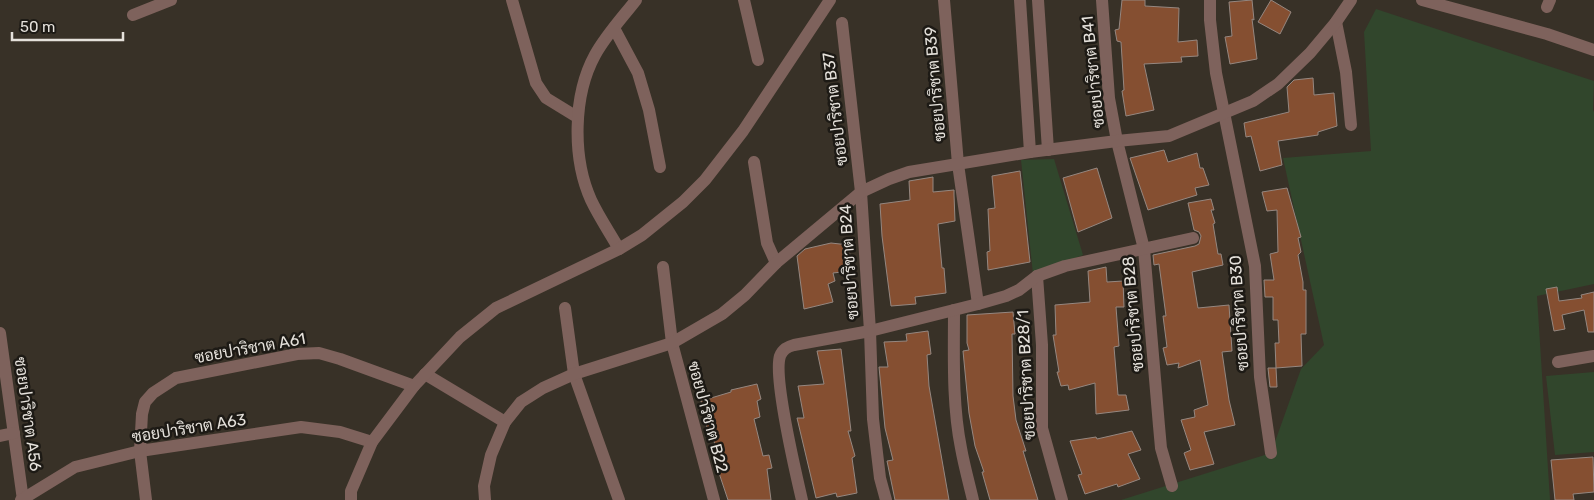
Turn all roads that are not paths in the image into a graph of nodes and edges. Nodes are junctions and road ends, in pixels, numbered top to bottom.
1 (170, 0) edge
2 (512, 0) edge
3 (636, 0) edge
4 (744, 0) edge
5 (830, 0) edge
6 (944, 0) edge
7 (1020, 0) edge
8 (1038, 0) edge
9 (1102, 0) edge
10 (1210, 0) edge
11 (1351, 0) edge
12 (1422, 0) edge
13 (133, 15) dead end
14 (1336, 22) junction
15 (842, 23) dead end
16 (614, 28) junction
17 (1594, 50) edge
18 (758, 60) dead end
19 (1224, 113) junction
20 (576, 118) junction
21 (1351, 125) dead end
22 (1116, 141) junction
23 (1048, 150) junction
24 (1030, 152) junction
25 (754, 162) dead end
26 (958, 164) junction
27 (660, 167) dead end
28 (861, 192) junction
29 (1193, 238) dead end
30 (619, 249) junction
31 (1144, 249) junction
32 (776, 263) junction
33 (663, 266) dead end
34 (1037, 276) junction
35 (978, 304) junction
36 (565, 308) dead end
37 (954, 310) junction
38 (870, 330) junction
39 (0, 334) edge
40 (672, 343) junction
41 (1594, 356) edge
42 (1558, 362) dead end
43 (425, 374) junction
44 (574, 374) junction
45 (414, 386) junction
46 (505, 422) junction
47 (14, 433) junction
48 (0, 436) edge
49 (372, 442) junction
50 (140, 451) junction
51 (1271, 453) dead end
52 (1172, 486) dead end
53 (22, 500) edge
54 (146, 500) edge
55 (351, 500) edge
56 (485, 500) edge
57 (619, 500) edge
58 (714, 500) edge
59 (802, 500) edge
60 (886, 500) edge
61 (973, 500) edge
62 (1062, 500) edge

1 - 13 street
2 - 20 street
3 - 16 street
4 - 18 street
5 - 30 street
6 - 26 street, ซอยปาริชาต B39
7 - 24 street
8 - 23 street
9 - 22 street, ซอยปาริชาต B41
10 - 19 street, ซอยปาริชาต B30
11 - 14 street
12 - 17 street
14 - 19 street
14 - 21 street
15 - 28 street, ซอยปาริชาต B37
16 - 20 street
16 - 27 street
19 - 22 street
19 - 51 street, ซอยปาริชาต B30
20 - 30 street
22 - 23 street
22 - 31 street, ซอยปาริชาต B28
23 - 24 street
24 - 26 street
25 - 32 street
26 - 28 street
26 - 35 street, ซอยปาริชาต B39
28 - 32 street
28 - 38 street, ซอยปาริชาต B24
29 - 31 street
30 - 43 street
31 - 34 street
31 - 52 street, ซอยปาริชาต B28
32 - 40 street
33 - 40 street, ซอยปาริชาต B22
34 - 35 street
34 - 62 street, ซอยปาริชาต B28/1
35 - 37 street
36 - 44 street
37 - 38 street
37 - 61 street
38 - 59 street
38 - 60 street, ซอยปาริชาต B24
39 - 47 street, ซอยปาริชาต A56
40 - 44 street
40 - 58 street, ซอยปาริชาต B22
41 - 42 street
43 - 45 street
43 - 46 street
44 - 46 street
44 - 57 street
45 - 49 street
45 - 50 street, ซอยปาริชาต A61
46 - 56 street
47 - 48 street
47 - 53 street, ซอยปาริชาต A56
49 - 50 street, ซอยปาริชาต A63
49 - 55 street
50 - 53 street, ซอยปาริชาต A63
50 - 54 street, ซอยปาริชาต A61

